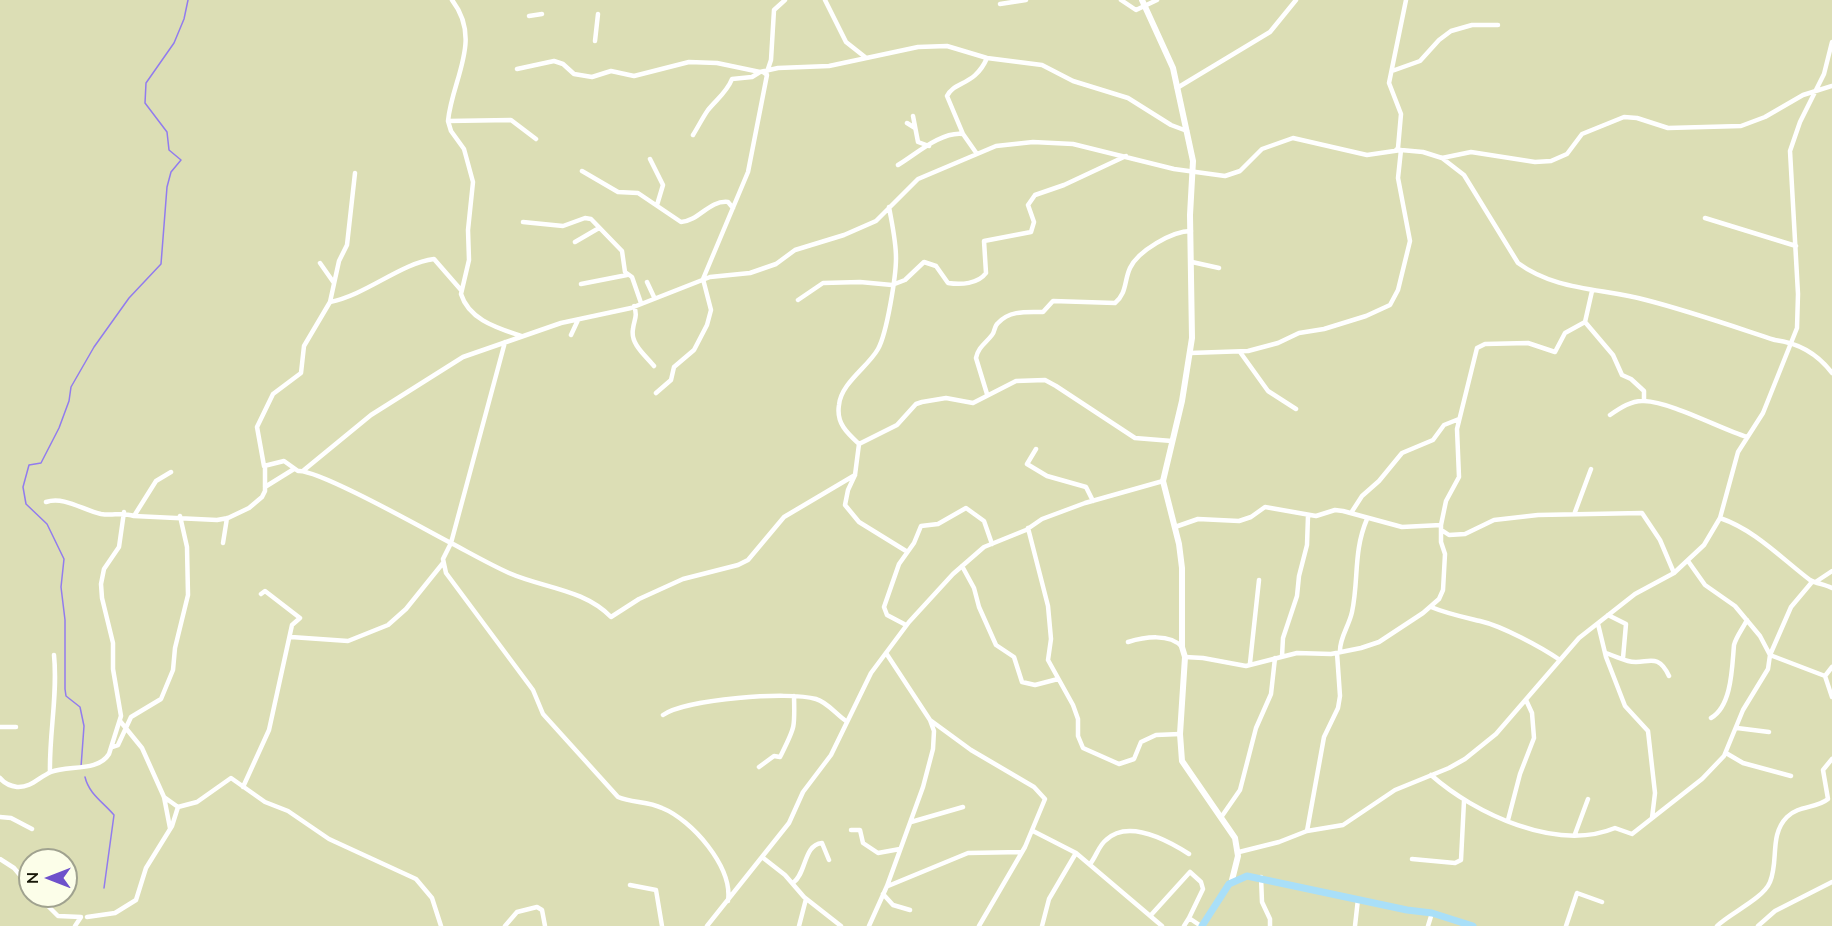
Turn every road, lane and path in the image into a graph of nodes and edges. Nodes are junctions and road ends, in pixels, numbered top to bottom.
1 (452, 0) edge
2 (784, 0) edge
3 (825, 0) edge
4 (1026, 0) edge
5 (1121, 0) edge
6 (1157, 0) edge
7 (1296, 0) edge
8 (1406, 0) edge
9 (1143, 3) edge
10 (1000, 4) dead end
11 (543, 14) dead end
12 (598, 14) dead end
13 (529, 15) dead end
14 (1498, 25) dead end
15 (595, 41) dead end
16 (1832, 42) edge
17 (865, 57) junction
18 (987, 58) junction
19 (517, 69) dead end
20 (1392, 71) junction
21 (764, 72) junction
22 (1832, 86) edge
23 (1177, 88) junction
24 (1815, 93) junction
25 (913, 116) dead end
26 (448, 121) junction
27 (907, 123) dead end
28 (915, 129) junction
29 (1187, 131) junction
30 (963, 134) junction
31 (693, 135) dead end
32 (536, 139) dead end
33 (929, 146) junction
34 (1398, 151) junction
35 (976, 154) junction
36 (1126, 156) junction
37 (1442, 158) junction
38 (650, 159) dead end
39 (898, 165) dead end
40 (582, 171) dead end
41 (1193, 172) junction
42 (355, 173) dead end
43 (657, 205) junction
44 (890, 207) junction
45 (733, 208) junction
46 (1705, 218) dead end
47 (523, 222) dead end
48 (599, 228) junction
49 (1191, 231) junction
50 (574, 242) dead end
51 (1796, 246) junction
52 (1192, 262) junction
53 (320, 263) dead end
54 (1219, 268) dead end
55 (636, 270) dead end
56 (629, 275) junction
57 (703, 279) junction
58 (647, 282) dead end
59 (334, 283) junction
60 (581, 284) dead end
61 (892, 285) junction
62 (461, 290) junction
63 (1592, 291) junction
64 (654, 297) junction
65 (798, 300) dead end
66 (330, 302) junction
67 (641, 303) junction
68 (634, 306) junction
69 (578, 320) junction
70 (1585, 322) junction
71 (571, 335) dead end
72 (521, 336) junction
73 (505, 342) junction
74 (1793, 342) junction
75 (1240, 352) junction
76 (1190, 353) junction
77 (654, 366) dead end
78 (1832, 373) edge
79 (656, 393) dead end
80 (987, 394) junction
81 (1644, 401) junction
82 (1296, 409) dead end
83 (1610, 415) dead end
84 (1460, 419) junction
85 (1747, 437) junction
86 (1172, 441) junction
87 (859, 444) junction
88 (1036, 448) dead end
89 (265, 466) junction
90 (294, 469) junction
91 (1592, 469) dead end
92 (304, 470) junction
93 (171, 472) dead end
94 (855, 475) junction
95 (1163, 481) junction
96 (265, 487) junction
97 (1093, 501) junction
98 (46, 502) dead end
99 (124, 512) junction
100 (1575, 512) junction
101 (1351, 513) junction
102 (134, 516) junction
103 (180, 516) junction
104 (1308, 516) junction
105 (227, 518) junction
106 (1720, 518) junction
107 (1367, 519) junction
108 (1175, 527) junction
109 (1028, 528) junction
110 (1442, 528) junction
111 (223, 543) dead end
112 (451, 543) junction
113 (992, 544) junction
114 (906, 551) junction
115 (1689, 561) junction
116 (443, 563) junction
117 (962, 566) junction
118 (1832, 572) edge
119 (1674, 573) junction
120 (1259, 580) dead end
121 (1814, 581) junction
122 (1832, 588) edge
123 (261, 594) dead end
124 (1431, 607) junction
125 (1608, 615) junction
126 (1747, 620) junction
127 (1598, 624) junction
128 (906, 625) junction
129 (291, 637) junction
130 (1128, 642) dead end
131 (1182, 647) junction
132 (886, 653) junction
133 (1338, 653) junction
134 (1606, 653) junction
135 (54, 655) dead end
136 (1770, 655) junction
137 (1282, 656) junction
138 (1185, 657) junction
139 (1275, 658) junction
140 (1623, 658) junction
141 (1560, 660) junction
142 (1250, 663) junction
143 (1832, 667) edge
144 (1669, 676) dead end
145 (1825, 676) junction
146 (1058, 679) junction
147 (794, 696) junction
148 (1832, 697) edge
149 (1526, 700) junction
150 (663, 715) dead end
151 (1711, 718) dead end
152 (930, 720) junction
153 (120, 721) junction
154 (846, 721) junction
155 (0, 727) edge
156 (16, 727) dead end
157 (1737, 728) junction
158 (126, 730) junction
159 (1768, 732) dead end
160 (1180, 734) junction
161 (112, 747) junction
162 (1726, 753) junction
163 (1832, 759) edge
164 (759, 767) dead end
165 (50, 772) junction
166 (1431, 775) junction
167 (1791, 776) dead end
168 (0, 778) edge
169 (243, 787) junction
170 (164, 797) junction
171 (1588, 799) dead end
172 (1464, 801) junction
173 (178, 807) junction
174 (963, 807) dead end
175 (1222, 816) junction
176 (0, 817) edge
177 (1652, 818) junction
178 (1508, 820) junction
179 (911, 822) junction
180 (32, 829) dead end
181 (170, 829) junction
182 (851, 830) dead end
183 (1033, 831) junction
184 (1307, 831) junction
185 (1575, 834) junction
186 (900, 849) junction
187 (1022, 852) junction
188 (1239, 852) junction
189 (1076, 853) junction
190 (1189, 854) dead end
191 (762, 857) junction
192 (0, 859) edge
193 (1412, 859) dead end
194 (829, 860) dead end
195 (1090, 864) junction
196 (18, 873) edge
197 (1261, 877) junction
198 (1232, 880) junction
199 (1832, 882) edge
200 (793, 883) junction
201 (630, 885) dead end
202 (887, 886) junction
203 (883, 894) junction
204 (807, 899) junction
205 (1358, 899) junction
206 (728, 901) junction
207 (1602, 902) dead end
208 (50, 908) edge
209 (910, 910) dead end
210 (1432, 913) junction
211 (1151, 915) junction
212 (87, 917) dead end
213 (1189, 918) junction
214 (75, 926) edge
215 (441, 926) edge
216 (505, 926) edge
217 (544, 926) edge
218 (662, 926) edge
219 (707, 926) edge
220 (799, 926) edge
221 (841, 926) edge
222 (869, 926) edge
223 (979, 926) edge
224 (1042, 926) edge
225 (1162, 926) edge
226 (1184, 926) edge
227 (1202, 926) edge
228 (1270, 926) edge
229 (1355, 926) edge
230 (1428, 926) edge
231 (1473, 926) edge
232 (1566, 926) edge
233 (1717, 926) edge
234 (1758, 926) edge

1 - 26 street
2 - 21 street
3 - 17 street
4 - 10 street
5 - 9 street
6 - 9 street
7 - 23 street
8 - 20 street
9 - 23 main road
11 - 13 street
12 - 15 street
14 - 20 street
16 - 24 street
17 - 18 street
17 - 21 street
18 - 29 street
18 - 30 street
19 - 21 street
20 - 34 street
21 - 31 street
21 - 45 street
22 - 24 street
23 - 29 main road
24 - 37 street
24 - 51 street
25 - 28 street
26 - 32 street
26 - 62 street
27 - 28 street
28 - 33 street
29 - 41 main road
30 - 33 street
30 - 35 street
33 - 39 street
34 - 37 street
34 - 41 street
34 - 75 street
35 - 36 street
35 - 44 street
36 - 41 street
36 - 61 street
37 - 63 street
38 - 43 street
40 - 43 street
41 - 49 main road
42 - 59 street
43 - 45 street
44 - 57 street
44 - 61 street
45 - 57 street
46 - 51 street
47 - 48 street
48 - 50 street
48 - 56 street
49 - 52 main road
49 - 80 street
51 - 74 street
52 - 54 street
52 - 76 main road
53 - 59 street
55 - 56 street
56 - 60 street
56 - 67 street
57 - 64 street
57 - 79 street
58 - 64 street
59 - 66 street
61 - 65 street
61 - 87 street
62 - 66 street
62 - 72 street
63 - 70 street
63 - 74 street
64 - 67 street
66 - 89 street
67 - 68 street
68 - 69 street
68 - 77 street
69 - 71 street
69 - 72 street
70 - 81 street
70 - 84 street
72 - 73 street
73 - 92 street
73 - 112 street
74 - 78 street
74 - 85 street
75 - 76 street
75 - 82 street
76 - 86 main road
80 - 86 street
80 - 87 street
81 - 83 street
81 - 85 street
84 - 101 street
84 - 110 street
85 - 106 street
86 - 95 main road
87 - 94 street
88 - 97 street
89 - 90 street
89 - 96 street
90 - 92 street
90 - 96 street
91 - 100 street
92 - 112 street
93 - 102 street
94 - 112 street
94 - 114 street
95 - 97 street
95 - 108 main road
96 - 105 street
97 - 109 street
98 - 99 street
99 - 102 street
99 - 153 street
100 - 110 street
100 - 119 street
101 - 104 street
101 - 107 street
102 - 103 street
103 - 105 street
103 - 158 street
104 - 108 street
104 - 137 street
105 - 111 street
106 - 115 street
106 - 121 street
107 - 110 street
107 - 133 street
108 - 131 main road
109 - 113 street
109 - 146 street
110 - 124 street
112 - 116 street
113 - 114 street
113 - 117 street
114 - 128 street
115 - 119 street
115 - 126 street
116 - 129 street
116 - 206 street
117 - 128 street
117 - 146 street
118 - 121 street
119 - 125 street
120 - 142 street
121 - 122 street
121 - 136 street
123 - 129 street
124 - 133 street
124 - 141 street
125 - 127 street
125 - 140 street
126 - 136 street
126 - 151 street
127 - 134 street
127 - 141 street
128 - 132 street
129 - 169 street
130 - 131 street
131 - 138 main road
132 - 152 street
132 - 154 street
133 - 137 street
133 - 184 street
134 - 140 street
134 - 177 street
135 - 165 street
136 - 145 street
136 - 157 street
137 - 139 street
138 - 142 street
138 - 160 main road
139 - 142 street
139 - 175 street
140 - 144 street
141 - 149 street
143 - 145 street
145 - 148 street
146 - 160 street
147 - 150 street
147 - 154 street
147 - 164 street
149 - 166 street
149 - 178 street
152 - 179 street
152 - 183 street
153 - 158 street
153 - 161 street
154 - 191 street
155 - 156 street
157 - 159 street
157 - 162 street
158 - 161 street
158 - 170 street
160 - 175 main road
161 - 165 street
162 - 167 street
162 - 177 street
163 - 233 street
165 - 168 street
166 - 172 street
166 - 184 street
169 - 173 street
169 - 215 street
170 - 173 street
170 - 181 street
171 - 185 street
172 - 178 street
172 - 193 street
173 - 181 street
174 - 179 street
175 - 188 main road
176 - 180 street
177 - 185 street
178 - 185 street
179 - 186 street
181 - 212 street
182 - 186 street
183 - 187 street
183 - 189 street
184 - 188 street
186 - 202 street
187 - 202 street
187 - 223 street
188 - 198 main road
189 - 195 street
189 - 224 street
190 - 195 street
191 - 200 street
191 - 206 street
192 - 196 street
194 - 200 street
195 - 211 street
197 - 198 main road
197 - 205 main road
197 - 228 street
198 - 227 main road
199 - 234 street
200 - 204 street
201 - 218 street
202 - 203 street
203 - 209 street
203 - 222 street
204 - 220 street
204 - 221 street
205 - 210 main road
205 - 229 street
206 - 219 street
207 - 232 street
208 - 214 street
210 - 230 street
210 - 231 main road
211 - 213 street
211 - 225 street
213 - 226 street
213 - 227 street
216 - 217 street

